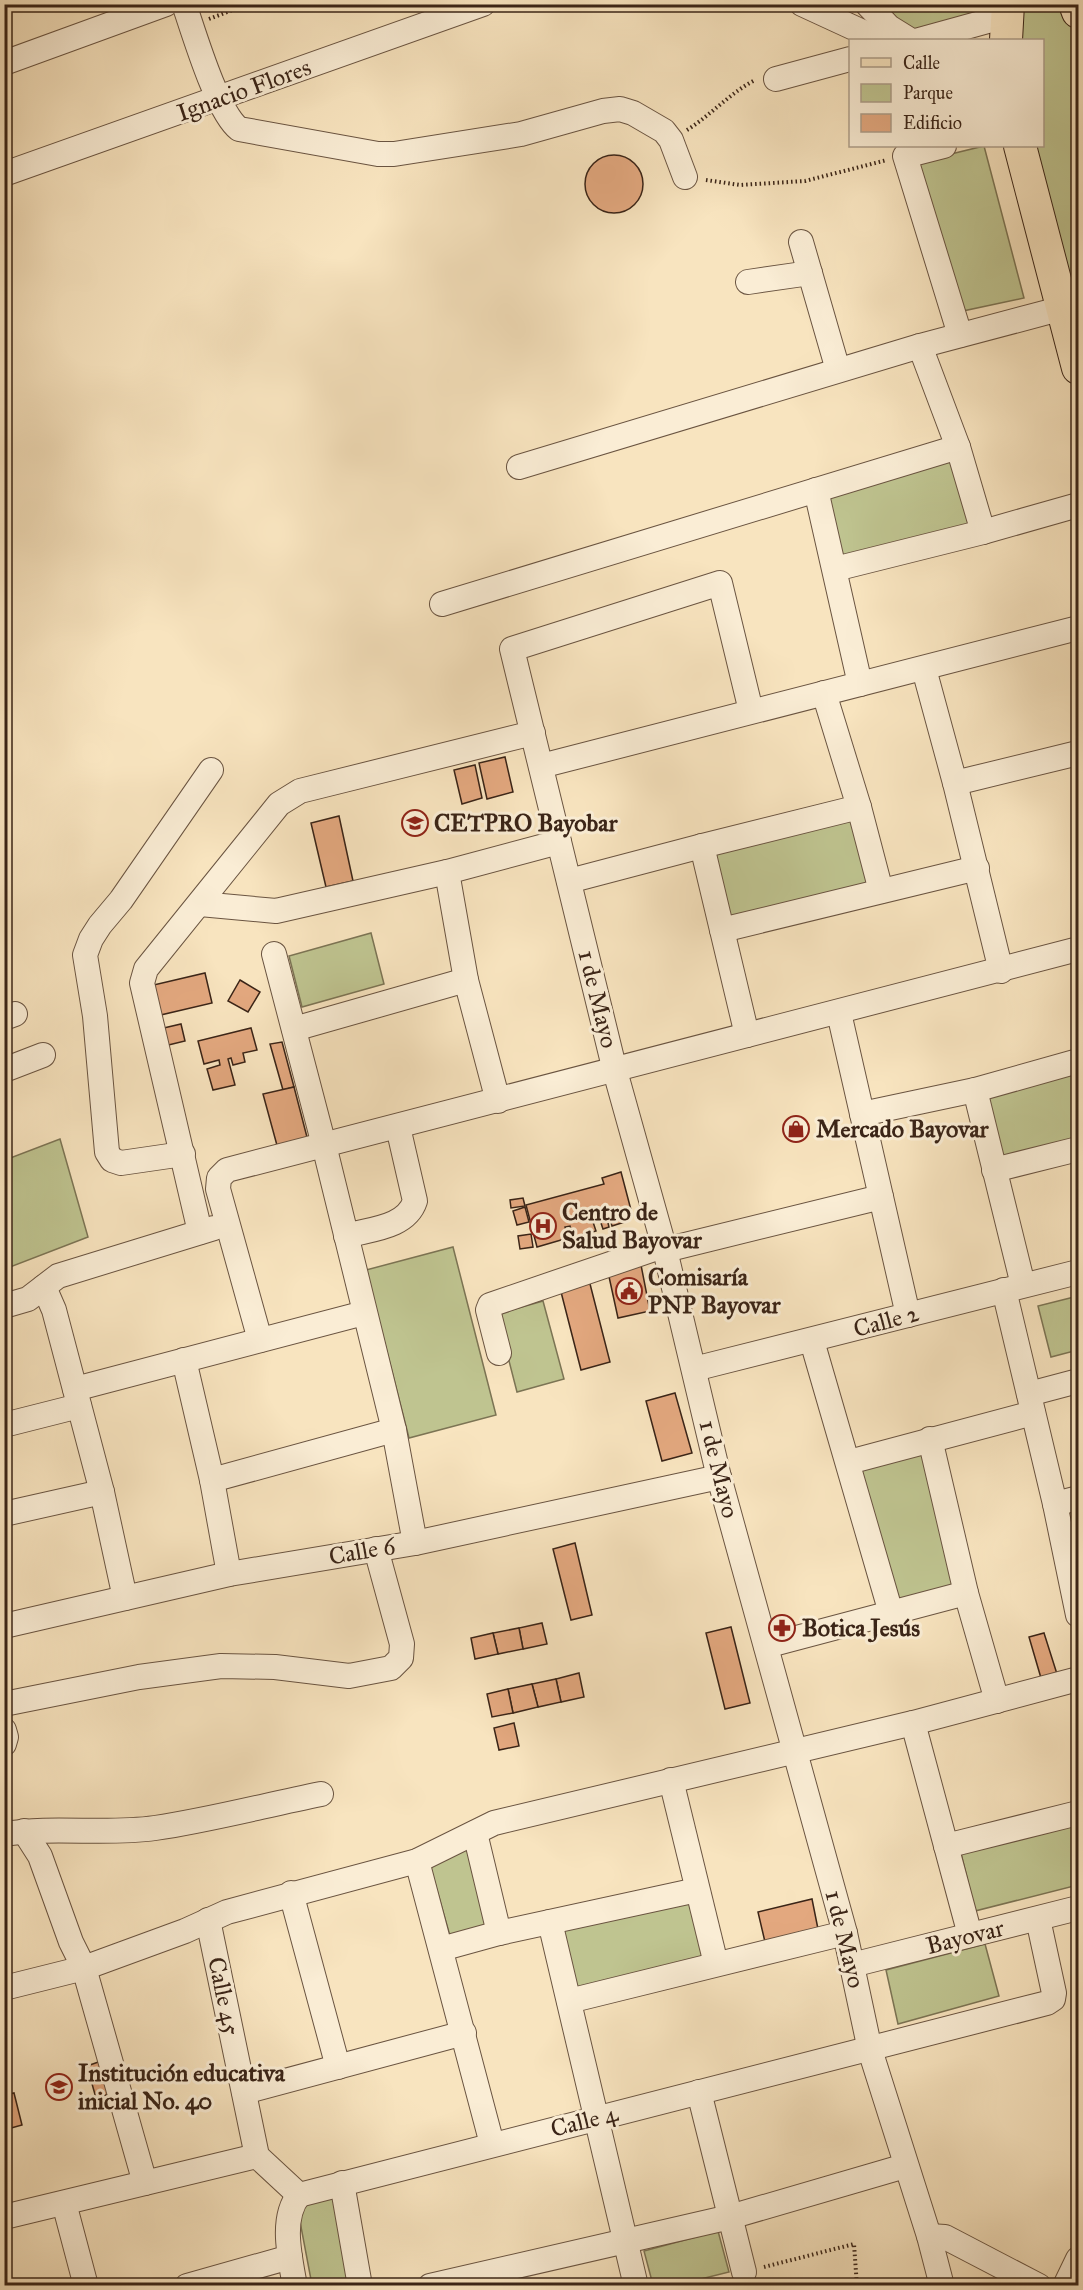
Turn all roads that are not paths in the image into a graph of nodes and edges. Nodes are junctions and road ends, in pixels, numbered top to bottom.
1 (166, 4) edge
2 (802, 4) edge
3 (867, 4) edge
4 (1075, 4) edge
5 (477, 6) edge
6 (1078, 12) edge
7 (188, 15) edge
8 (1007, 20) edge
9 (878, 39) edge
10 (908, 39) edge
11 (923, 39) edge
12 (849, 59) edge
13 (4, 63) edge
14 (769, 78) road end
15 (219, 99) junction
16 (940, 147) edge
17 (1020, 147) edge
18 (4, 174) edge
19 (686, 177) road end
20 (801, 242) dead end
21 (810, 273) junction
22 (747, 282) dead end
23 (1071, 310) edge
24 (960, 335) junction
25 (920, 346) junction
26 (1078, 368) edge
27 (838, 370) junction
28 (958, 447) junction
29 (519, 467) dead end
30 (816, 490) junction
31 (1078, 505) edge
32 (983, 532) junction
33 (835, 569) junction
34 (442, 604) dead end
35 (1078, 628) edge
36 (924, 669) junction
37 (860, 684) junction
38 (824, 693) junction
39 (751, 711) junction
40 (533, 733) junction
41 (1078, 753) edge
42 (541, 766) junction
43 (212, 770) dead end
44 (955, 783) junction
45 (859, 807) junction
46 (559, 842) junction
47 (702, 846) junction
48 (977, 868) junction
49 (447, 872) junction
50 (569, 881) junction
51 (880, 891) junction
52 (200, 904) junction
53 (722, 930) junction
54 (1078, 950) edge
55 (274, 954) dead end
56 (1001, 971) junction
57 (466, 980) junction
58 (839, 1012) junction
59 (294, 1029) junction
60 (747, 1035) junction
61 (43, 1055) dead end
62 (1078, 1061) edge
63 (4, 1070) edge
64 (615, 1071) junction
65 (975, 1090) junction
66 (498, 1101) junction
67 (862, 1114) junction
68 (398, 1126) junction
69 (324, 1145) junction
70 (1078, 1149) edge
71 (183, 1154) junction
72 (994, 1170) junction
73 (881, 1197) junction
74 (228, 1224) junction
75 (200, 1232) junction
76 (346, 1236) junction
77 (664, 1248) junction
78 (1078, 1272) edge
79 (44, 1287) junction
80 (1014, 1288) junction
81 (4, 1306) edge
82 (364, 1313) junction
83 (908, 1315) junction
84 (260, 1340) junction
85 (812, 1341) junction
86 (500, 1353) dead end
87 (184, 1360) junction
88 (694, 1369) junction
89 (1078, 1381) edge
90 (77, 1397) junction
91 (1031, 1403) junction
92 (4, 1425) edge
93 (394, 1430) junction
94 (930, 1439) junction
95 (849, 1462) junction
96 (719, 1477) junction
97 (212, 1480) junction
98 (102, 1492) junction
99 (1078, 1498) edge
100 (1055, 1504) junction
101 (4, 1514) edge
102 (415, 1543) junction
103 (376, 1549) junction
104 (229, 1574) junction
105 (966, 1593) junction
106 (125, 1598) junction
107 (891, 1613) junction
108 (1078, 1615) edge
109 (4, 1626) edge
110 (766, 1646) junction
111 (1078, 1679) edge
112 (997, 1701) junction
113 (4, 1704) edge
114 (913, 1723) junction
115 (4, 1730) edge
116 (4, 1744) edge
117 (794, 1751) junction
118 (671, 1780) junction
119 (321, 1794) dead end
120 (1078, 1813) edge
121 (14, 1833) edge
122 (475, 1833) junction
123 (946, 1846) junction
124 (417, 1861) junction
125 (697, 1890) junction
126 (291, 1893) junction
127 (1078, 1908) edge
128 (1038, 1919) junction
129 (208, 1920) junction
130 (550, 1922) junction
131 (499, 1933) junction
132 (845, 1933) junction
133 (970, 1935) junction
134 (441, 1949) junction
135 (716, 1964) junction
136 (852, 1965) junction
137 (84, 1968) junction
138 (4, 1988) edge
139 (569, 2001) junction
140 (464, 2034) junction
141 (870, 2049) junction
142 (338, 2067) junction
143 (244, 2092) junction
144 (699, 2092) junction
145 (597, 2118) junction
146 (492, 2144) junction
147 (257, 2156) junction
148 (905, 2166) junction
149 (342, 2182) junction
150 (145, 2183) junction
151 (299, 2195) junction
152 (64, 2203) junction
153 (4, 2217) edge
154 (730, 2217) junction
155 (929, 2236) junction
156 (626, 2241) junction
157 (290, 2257) junction
158 (1078, 2259) edge
159 (744, 2272) road end
160 (86, 2286) edge
161 (187, 2286) edge
162 (295, 2286) edge
163 (360, 2286) edge
164 (430, 2286) edge
165 (636, 2286) edge
166 (942, 2286) edge
167 (1039, 2286) edge
168 (1065, 2286) edge

1 - 13 street
2 - 9 street
3 - 10 street
4 - 6 main road
5 - 15 street, Ignacio Flores
7 - 15 street
8 - 11 street
12 - 14 street
15 - 18 street, Ignacio Flores
15 - 19 street
16 - 24 street
17 - 23 main road
20 - 21 street
21 - 22 street
21 - 27 street
23 - 24 street
23 - 26 main road
24 - 25 street
25 - 27 street
25 - 28 street
27 - 29 street
28 - 30 street
28 - 32 street
30 - 33 street
30 - 34 street
31 - 32 street
32 - 33 street
33 - 37 street
35 - 36 street
36 - 37 street
36 - 44 street
37 - 38 street
38 - 39 street
38 - 45 street
39 - 40 street, 1 de Mayo
39 - 42 street
40 - 42 street, 1 de Mayo
40 - 52 street
41 - 44 street
42 - 46 street, 1 de Mayo
43 - 71 street
44 - 48 street
45 - 47 street
45 - 51 street
46 - 49 street
46 - 50 street, 1 de Mayo
47 - 50 street
47 - 53 street
48 - 51 street
48 - 56 street
49 - 52 street
49 - 57 street
50 - 64 street, 1 de Mayo
51 - 53 street
52 - 71 street
53 - 60 street
54 - 56 street
55 - 59 street
56 - 58 street
57 - 59 street
57 - 66 street
58 - 60 street
58 - 67 street
59 - 69 street
60 - 64 street
61 - 63 street
62 - 65 street
64 - 66 street
64 - 77 street, 1 de Mayo
65 - 67 street
65 - 72 street
66 - 68 street
67 - 73 street
68 - 69 street
68 - 76 street
69 - 74 street
69 - 76 street
70 - 72 street
71 - 75 street
72 - 80 street
73 - 77 street
73 - 83 street
74 - 75 street
74 - 84 street
75 - 79 street
76 - 82 street
77 - 86 street
77 - 88 street, 1 de Mayo
78 - 80 street, Calle 2
79 - 81 street
79 - 90 street
80 - 83 street, Calle 2
80 - 91 street
82 - 84 street
82 - 93 street
83 - 85 street, Calle 2
84 - 87 street
85 - 88 street, Calle 2
85 - 95 street
87 - 90 street
87 - 97 street
88 - 96 street, 1 de Mayo
89 - 91 street
90 - 92 street
90 - 98 street
91 - 94 street
91 - 100 street
93 - 97 street
93 - 102 street
94 - 95 street
94 - 105 street
95 - 107 street
96 - 102 street, Calle 6
96 - 110 street, 1 de Mayo
97 - 104 street
98 - 101 street
98 - 106 street
99 - 100 street
100 - 108 street
102 - 103 street, Calle 6
103 - 104 street, Calle 6
103 - 113 street
104 - 106 street, Calle 6
105 - 107 street
105 - 112 street
106 - 109 street, Calle 6
107 - 110 street
110 - 117 street, 1 de Mayo
111 - 112 street
112 - 114 street
114 - 117 street
114 - 123 street
115 - 116 street
117 - 118 street
117 - 132 street, 1 de Mayo
118 - 122 street
118 - 125 street
119 - 121 street
120 - 123 street
121 - 137 street
122 - 124 street
122 - 131 street
123 - 133 street
124 - 126 street
124 - 134 street
125 - 130 street
125 - 135 street
126 - 129 street
126 - 142 street
127 - 128 street, Bayovar
128 - 133 street, Bayovar
128 - 141 street, Calle 4
129 - 137 street
129 - 143 street, Calle 45
130 - 131 street
130 - 139 street
131 - 134 street
132 - 135 street
132 - 136 street, 1 de Mayo
133 - 136 street, Bayovar
134 - 140 street
135 - 139 street
136 - 141 street, 1 de Mayo
137 - 138 street
137 - 150 street
139 - 145 street
140 - 142 street
140 - 146 street
141 - 144 street, Calle 4
141 - 148 street, 1 de Mayo
142 - 143 street
143 - 147 street, Calle 45
144 - 145 street, Calle 4
144 - 154 street
145 - 146 street, Calle 4
145 - 156 street
146 - 149 street, Calle 4
147 - 150 street
147 - 151 street
148 - 154 street
148 - 155 street, 1 de Mayo
149 - 151 street, Calle 4
149 - 163 street
150 - 152 street
151 - 157 street
152 - 153 street
152 - 160 street
154 - 156 street
154 - 159 street
155 - 166 street, 1 de Mayo
155 - 167 street
156 - 164 street
156 - 165 street
157 - 161 street
157 - 162 street
158 - 168 street

